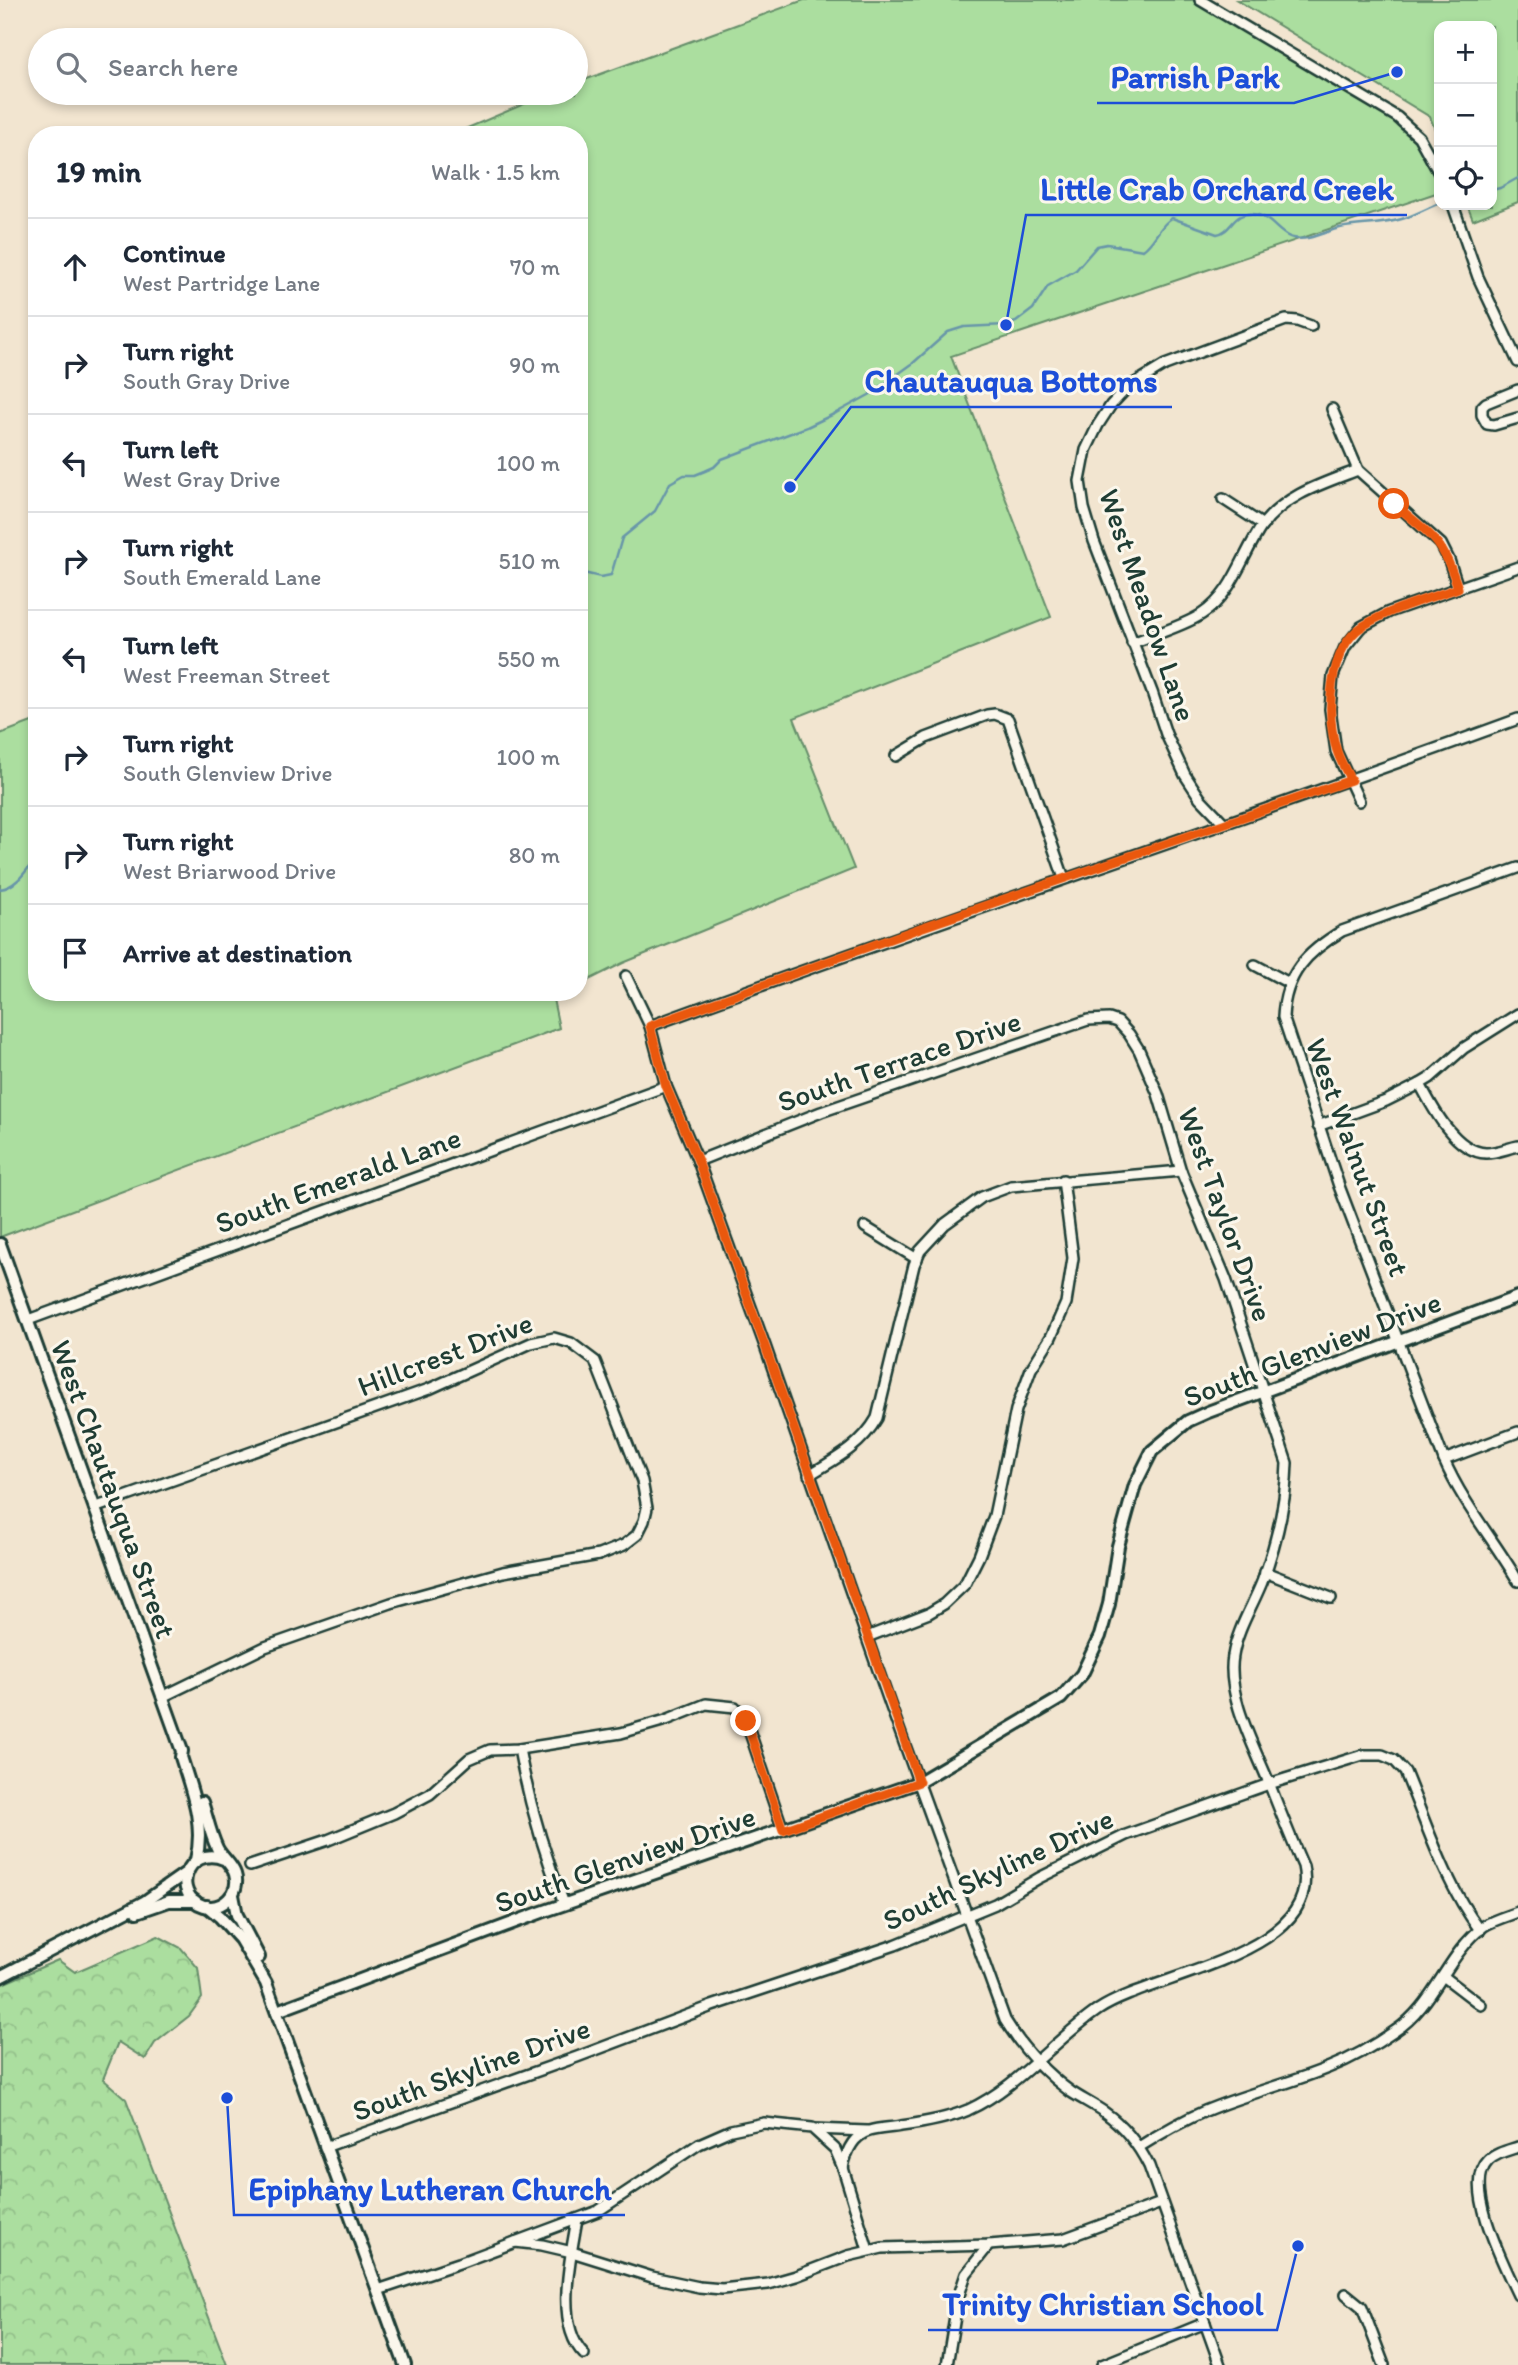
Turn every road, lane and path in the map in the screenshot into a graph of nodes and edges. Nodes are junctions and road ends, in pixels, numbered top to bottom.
1 (1200, 0) edge
2 (1434, 164) edge
3 (1455, 210) edge
4 (1311, 326) dead end
5 (1518, 362) edge
6 (1518, 390) edge
7 (1332, 409) dead end
8 (1518, 418) edge
9 (1358, 470) junction
10 (1223, 499) dead end
11 (1263, 525) junction
12 (1518, 567) edge
13 (1458, 588) junction
14 (1132, 643) junction
15 (1518, 719) edge
16 (896, 756) dead end
17 (1351, 780) junction
18 (1359, 801) dead end
19 (1224, 824) junction
20 (1518, 868) edge
21 (1064, 878) junction
22 (1255, 965) dead end
23 (626, 976) dead end
24 (1289, 983) junction
25 (1518, 1014) edge
26 (1118, 1022) joint
27 (650, 1026) junction
28 (1420, 1084) junction
29 (666, 1086) junction
30 (1318, 1126) junction
31 (1518, 1146) edge
32 (698, 1161) junction
33 (1181, 1171) junction
34 (1063, 1180) junction
35 (866, 1227) dead end
36 (0, 1244) edge
37 (917, 1259) junction
38 (1518, 1297) edge
39 (27, 1320) junction
40 (1399, 1342) junction
41 (1262, 1392) junction
42 (1518, 1432) edge
43 (1444, 1460) junction
44 (810, 1475) junction
45 (94, 1508) junction
46 (1265, 1572) junction
47 (1518, 1581) edge
48 (1331, 1598) dead end
49 (867, 1637) junction
50 (162, 1697) junction
51 (519, 1749) junction
52 (181, 1751) junction
53 (919, 1782) junction
54 (1269, 1784) junction
55 (783, 1830) junction
56 (224, 1859) junction
57 (196, 1860) junction
58 (250, 1866) dead end
59 (187, 1872) junction
60 (233, 1895) junction
61 (195, 1901) junction
62 (564, 1904) junction
63 (207, 1906) junction
64 (1518, 1912) edge
65 (966, 1917) junction
66 (105, 1923) junction
67 (1480, 1930) junction
68 (0, 1976) edge
69 (1443, 1976) junction
70 (266, 1983) junction
71 (1481, 2005) dead end
72 (276, 2011) junction
73 (1037, 2061) junction
74 (812, 2128) junction
75 (867, 2131) junction
76 (325, 2147) junction
77 (1139, 2147) junction
78 (1518, 2147) edge
79 (843, 2168) junction
80 (1161, 2203) junction
81 (577, 2219) junction
82 (515, 2242) junction
83 (989, 2245) junction
84 (868, 2250) junction
85 (572, 2252) junction
86 (378, 2291) junction
87 (1346, 2294) dead end
88 (1518, 2295) edge
89 (1205, 2323) junction
90 (584, 2354) dead end
91 (405, 2365) edge
92 (947, 2365) edge
93 (1102, 2365) edge
94 (1220, 2365) edge
95 (1384, 2365) edge

1 - 2 street
3 - 5 street
4 - 14 street, West Meadow Lane
6 - 8 street
7 - 9 street
9 - 11 street
9 - 13 street
10 - 11 street
11 - 14 street
12 - 13 street
13 - 17 street
14 - 19 street, West Meadow Lane
15 - 17 street
16 - 21 street
17 - 18 street
17 - 19 street
19 - 21 street
20 - 24 street
21 - 27 street
22 - 24 street
23 - 27 street
24 - 30 street, West Walnut Street
25 - 28 street
26 - 32 street, South Terrace Drive
26 - 33 street, West Taylor Drive
27 - 29 street
28 - 30 street
28 - 31 street
29 - 32 street
29 - 39 street, South Emerald Lane
30 - 40 street, West Walnut Street
32 - 44 street
33 - 34 street
33 - 41 street, West Taylor Drive
34 - 37 street
34 - 49 street
35 - 37 street
36 - 39 street, West Chautauqua Street
37 - 44 street
38 - 40 street, South Glenview Drive
39 - 45 street, West Chautauqua Street
40 - 41 street, South Glenview Drive
40 - 43 street, West Walnut Street
41 - 46 street, West Taylor Drive
41 - 53 street, South Glenview Drive
42 - 43 street
43 - 47 street, West Walnut Street
44 - 49 street
45 - 50 street, West Chautauqua Street
45 - 50 street, Hillcrest Drive
46 - 48 street
46 - 54 street, West Taylor Drive
49 - 53 street
50 - 52 street, West Chautauqua Street
51 - 55 street
51 - 58 street
51 - 62 street
52 - 56 street, West Chautauqua Street
52 - 57 street, West Chautauqua Street
53 - 55 street, South Glenview Drive
53 - 65 street
54 - 65 street, South Skyline Drive
54 - 67 street, South Skyline Drive
54 - 73 street, West Taylor Drive
55 - 62 street, South Glenview Drive
56 - 57 street
56 - 60 street, West Chautauqua Street
57 - 59 street
59 - 61 street
59 - 66 street
60 - 63 street
60 - 70 street, West Chautauqua Street
61 - 63 street, West Chautauqua Street
61 - 66 street
62 - 72 street, South Glenview Drive
63 - 70 street, West Chautauqua Street
64 - 67 street
65 - 73 street
65 - 76 street, South Skyline Drive
66 - 68 street
67 - 69 street
69 - 71 street
69 - 77 street
70 - 72 street, West Chautauqua Street
72 - 76 street, West Chautauqua Street
73 - 75 street, West Taylor Drive
73 - 77 street
74 - 75 street, West Taylor Drive
74 - 79 street
74 - 81 street, West Taylor Drive
75 - 79 street
76 - 86 street, West Chautauqua Street
77 - 80 street
78 - 88 street
79 - 84 street
80 - 83 street
80 - 89 street
81 - 82 street, West Taylor Drive
81 - 85 street
82 - 85 street
82 - 86 street, West Taylor Drive
83 - 84 street
83 - 92 street
84 - 85 street
85 - 90 street
86 - 91 street, West Chautauqua Street
87 - 95 street
89 - 93 street
89 - 94 street

